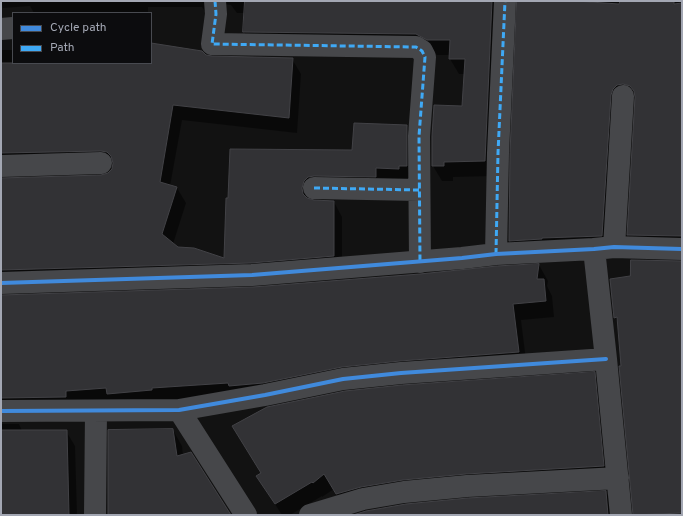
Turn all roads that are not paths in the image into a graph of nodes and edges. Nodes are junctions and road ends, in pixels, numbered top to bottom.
1 (215, 1) edge
2 (505, 1) edge
3 (12, 28) edge
4 (1, 29) edge
5 (623, 96) dead end
6 (101, 163) dead end
7 (1, 166) edge
8 (314, 188) dead end
9 (419, 190) junction
10 (604, 248) junction
11 (682, 250) edge
12 (496, 254) junction
13 (420, 262) junction
14 (1, 283) edge
15 (606, 359) junction
16 (179, 410) junction
17 (1, 411) edge
18 (96, 411) junction
19 (618, 478) junction
20 (95, 515) edge
21 (246, 515) edge
22 (310, 515) edge
23 (621, 515) edge

1 - 9 street
2 - 12 street
3 - 4 street
5 - 10 street
6 - 7 street
8 - 9 street
9 - 13 street
10 - 11 street
10 - 12 street
10 - 15 street
12 - 13 street
13 - 14 street
15 - 16 street
15 - 19 street
16 - 18 street
16 - 21 street
17 - 18 street
18 - 20 street
19 - 22 street
19 - 23 street

